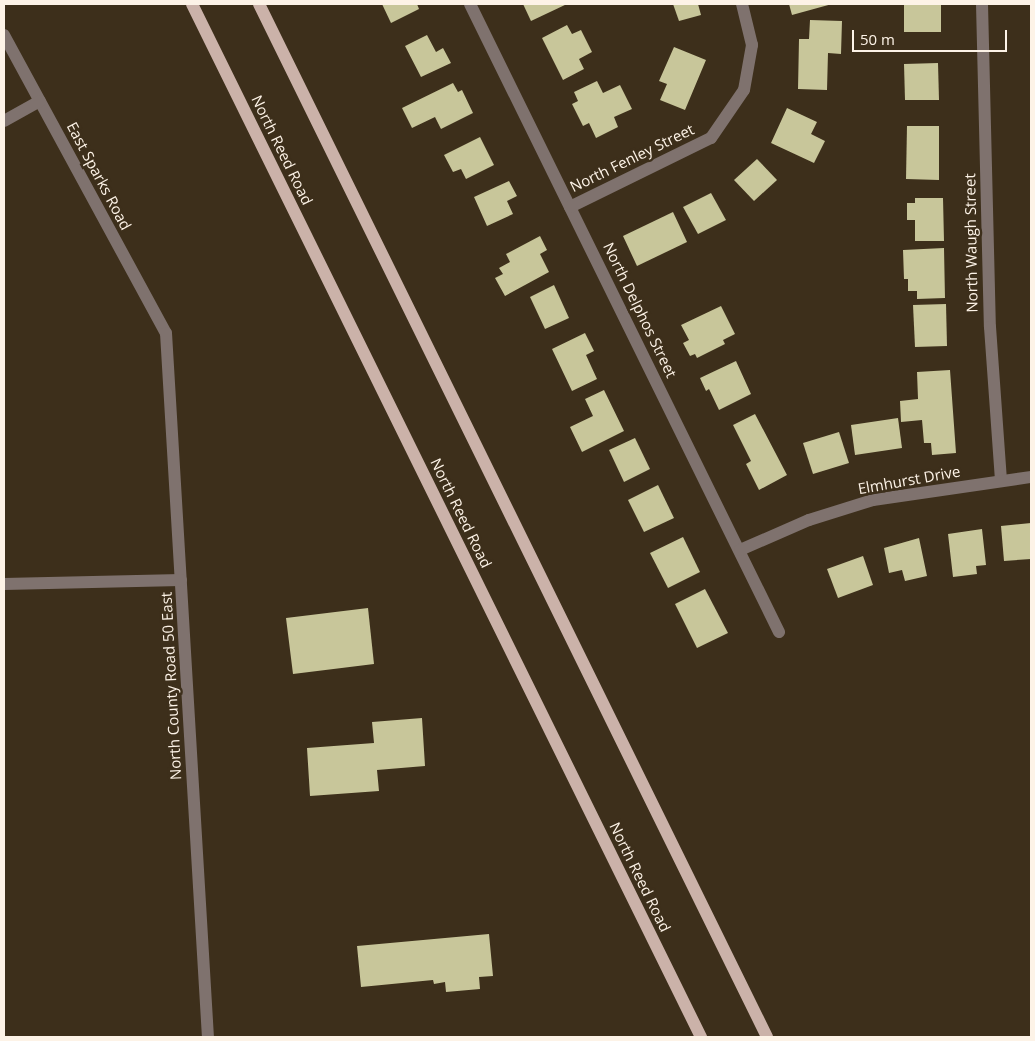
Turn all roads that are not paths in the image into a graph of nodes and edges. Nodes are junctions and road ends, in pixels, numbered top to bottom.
1 (192, 4) edge
2 (258, 4) edge
3 (470, 4) edge
4 (742, 4) edge
5 (982, 4) edge
6 (4, 34) edge
7 (40, 101) junction
8 (4, 121) edge
9 (570, 207) junction
10 (166, 333) joint
11 (1031, 477) edge
12 (1001, 480) junction
13 (740, 550) junction
14 (180, 580) junction
15 (4, 584) edge
16 (779, 632) dead end
17 (208, 1037) edge
18 (701, 1037) edge
19 (766, 1037) edge

1 - 18 main road, North Reed Road
2 - 19 main road
3 - 9 street, North Delphos Street
4 - 9 street, North Fenley Street
5 - 12 street, North Waugh Street
6 - 7 street, East Sparks Road
7 - 8 street
7 - 10 street, East Sparks Road
9 - 13 street, North Delphos Street
10 - 14 street, North County Road 50 East
11 - 12 street, Elmhurst Drive
12 - 13 street, Elmhurst Drive
13 - 16 street, North Delphos Street
14 - 15 street
14 - 17 street, North County Road 50 East

